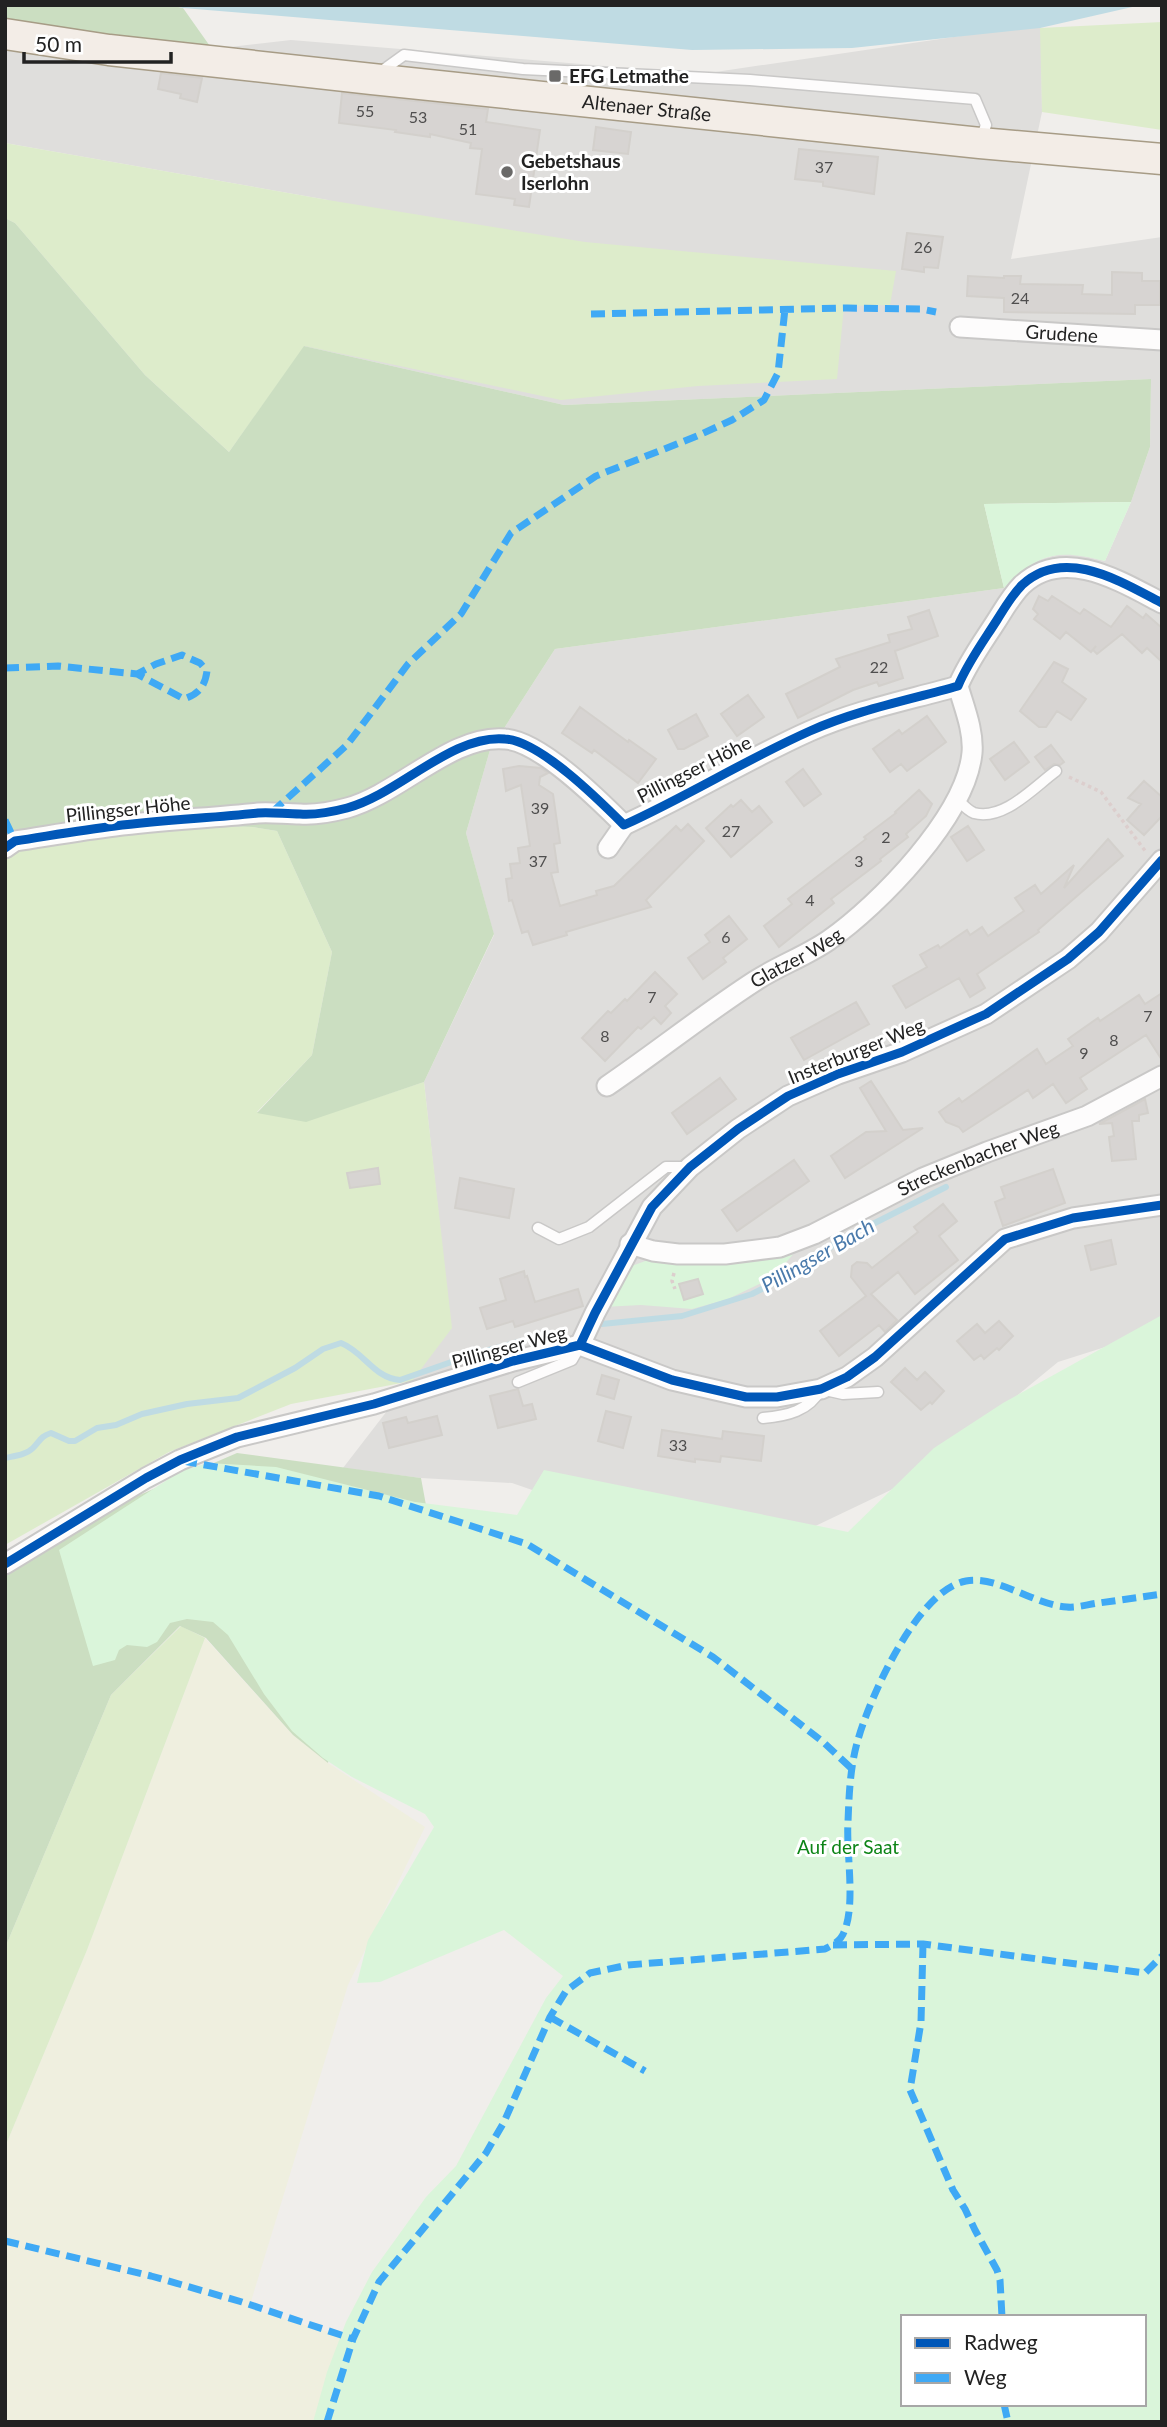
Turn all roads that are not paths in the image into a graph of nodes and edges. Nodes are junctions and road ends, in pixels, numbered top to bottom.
1 (5, 34) edge
2 (372, 79) junction
3 (979, 143) junction
4 (1162, 159) edge
5 (960, 327) dead end
6 (1162, 340) edge
7 (1162, 603) edge
8 (958, 686) junction
9 (1056, 771) dead end
10 (957, 799) junction
11 (624, 824) junction
12 (5, 848) edge
13 (608, 848) dead end
14 (1159, 863) edge
15 (1162, 1076) edge
16 (607, 1086) dead end
17 (690, 1167) junction
18 (1162, 1205) edge
19 (538, 1228) dead end
20 (631, 1244) junction
21 (580, 1345) junction
22 (518, 1382) dead end
23 (821, 1389) junction
24 (878, 1392) dead end
25 (763, 1418) dead end
26 (5, 1564) edge

1 - 2 main road, Altenaer Straße
2 - 3 main road, Altenaer Straße
2 - 3 lane
3 - 4 main road, Altenaer Straße
5 - 6 street, Grudene
7 - 8 street
8 - 10 street, Glatzer Weg
8 - 11 street, Pillingser Höhe
9 - 10 lane
10 - 16 street, Glatzer Weg
11 - 12 street, Pillingser Höhe
11 - 13 street, Pillingser Höhe
14 - 17 street, Insterburger Weg
15 - 20 street, Streckenbacher Weg
17 - 19 lane
17 - 20 street, Insterburger Weg
18 - 23 street, Pillingser Weg
20 - 21 street, Insterburger Weg
21 - 22 lane
21 - 23 street, Pillingser Weg
21 - 26 street, Pillingser Weg
23 - 24 lane
23 - 25 lane

